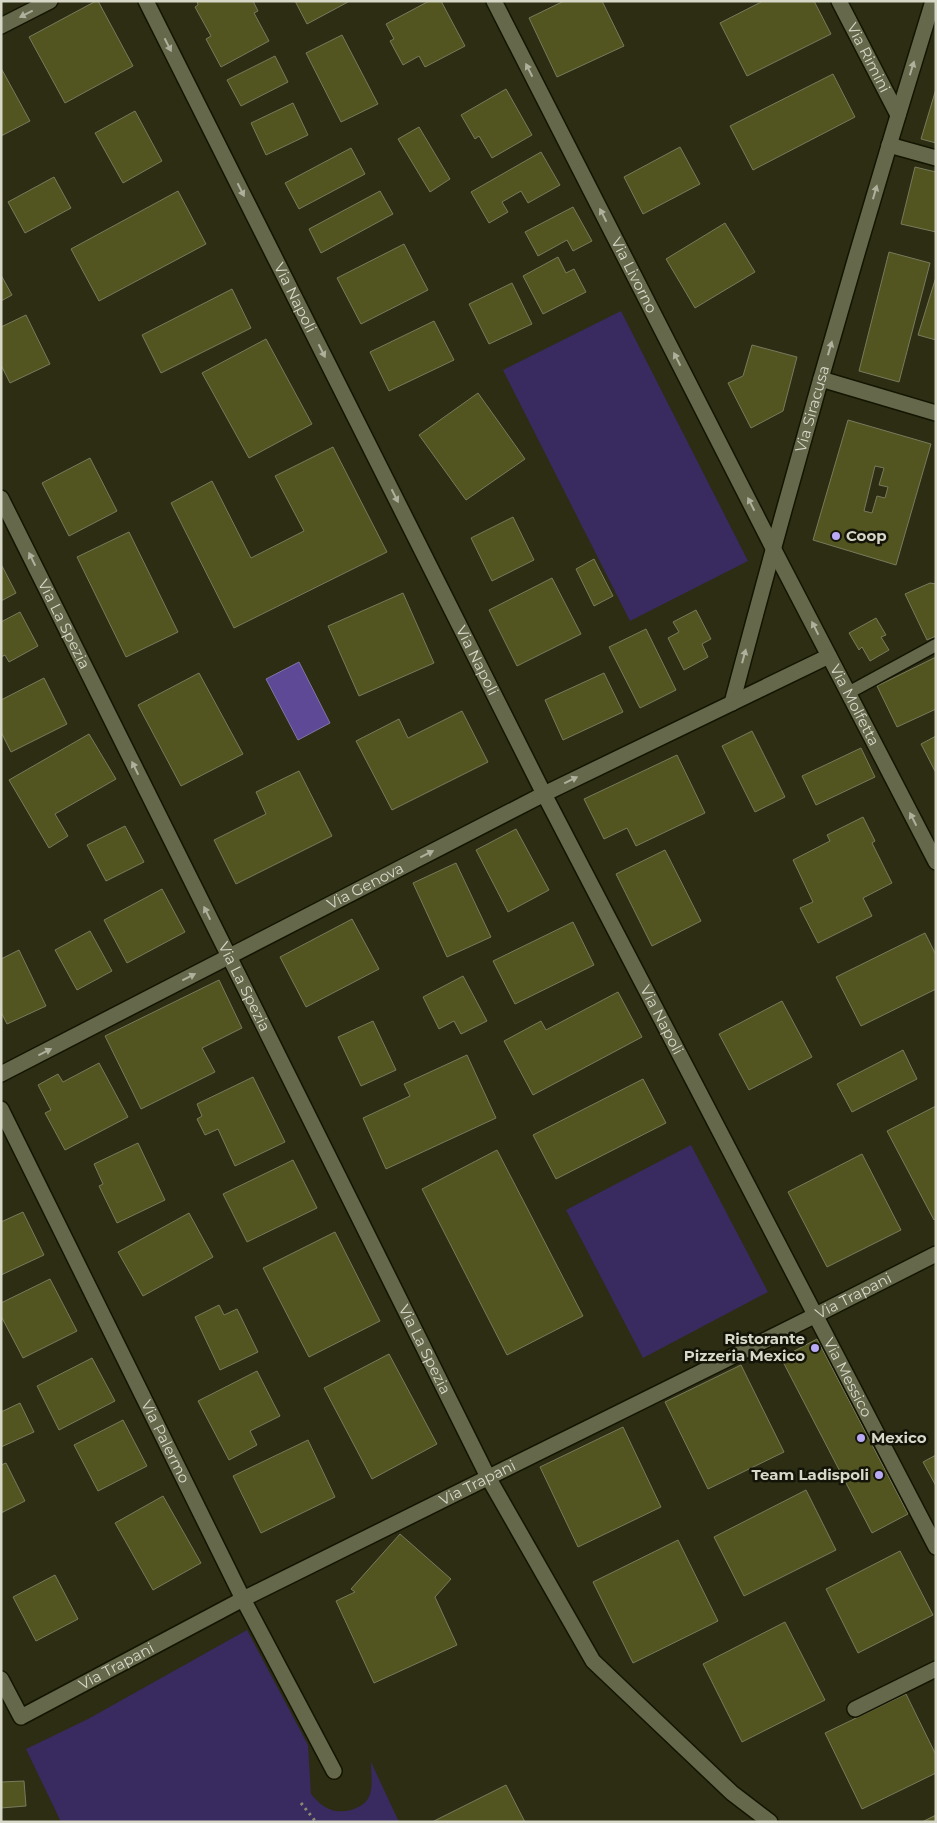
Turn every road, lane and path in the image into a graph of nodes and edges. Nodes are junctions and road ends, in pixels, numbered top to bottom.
1 (50, 1) edge
2 (146, 1) edge
3 (494, 1) edge
4 (839, 1) edge
5 (933, 1) edge
6 (1, 26) edge
7 (898, 115) junction
8 (889, 145) junction
9 (936, 158) edge
10 (821, 379) junction
11 (936, 413) edge
12 (1, 498) edge
13 (773, 548) junction
14 (936, 645) edge
15 (829, 656) junction
16 (848, 693) junction
17 (732, 703) junction
18 (544, 794) junction
19 (936, 862) edge
20 (229, 957) junction
21 (1, 1074) edge
22 (1, 1109) edge
23 (936, 1254) edge
24 (816, 1315) junction
25 (488, 1477) junction
26 (936, 1547) edge
27 (243, 1599) junction
28 (936, 1669) edge
29 (1, 1679) edge
30 (855, 1709) dead end
31 (334, 1771) dead end
32 (301, 1804) dead end
33 (316, 1822) edge
34 (770, 1822) edge

1 -> 6 street
2 -> 18 street, Via Napoli
13 -> 3 street, Via Livorno
4 - 7 street, Via Rimini
7 -> 5 street, Via Siracusa
7 - 8 street, Via Siracusa
8 - 9 street
10 -> 8 street, Via Siracusa
10 - 11 street
10 - 13 street, Via Siracusa
20 -> 12 street, Via La Spezia
15 -> 13 street, Via Molfetta
17 -> 13 street, Via Siracusa
14 - 16 lane
15 - 16 street, Via Molfetta
15 - 17 street, Via Genova
19 -> 16 street, Via Molfetta
18 -> 17 street, Via Genova
20 -> 18 street, Via Genova
18 - 24 street, Via Napoli
21 -> 20 street, Via Genova
20 - 25 street, Via La Spezia
22 - 27 street, Via Palermo
23 - 24 street, Via Trapani
24 - 25 street, Via Trapani
24 - 26 street, Via Messico
25 - 27 street, Via Trapani
25 - 34 street, Via La Spezia
27 - 29 street, Via Trapani
27 - 31 street, Via Palermo
28 - 30 street
32 - 33 path

